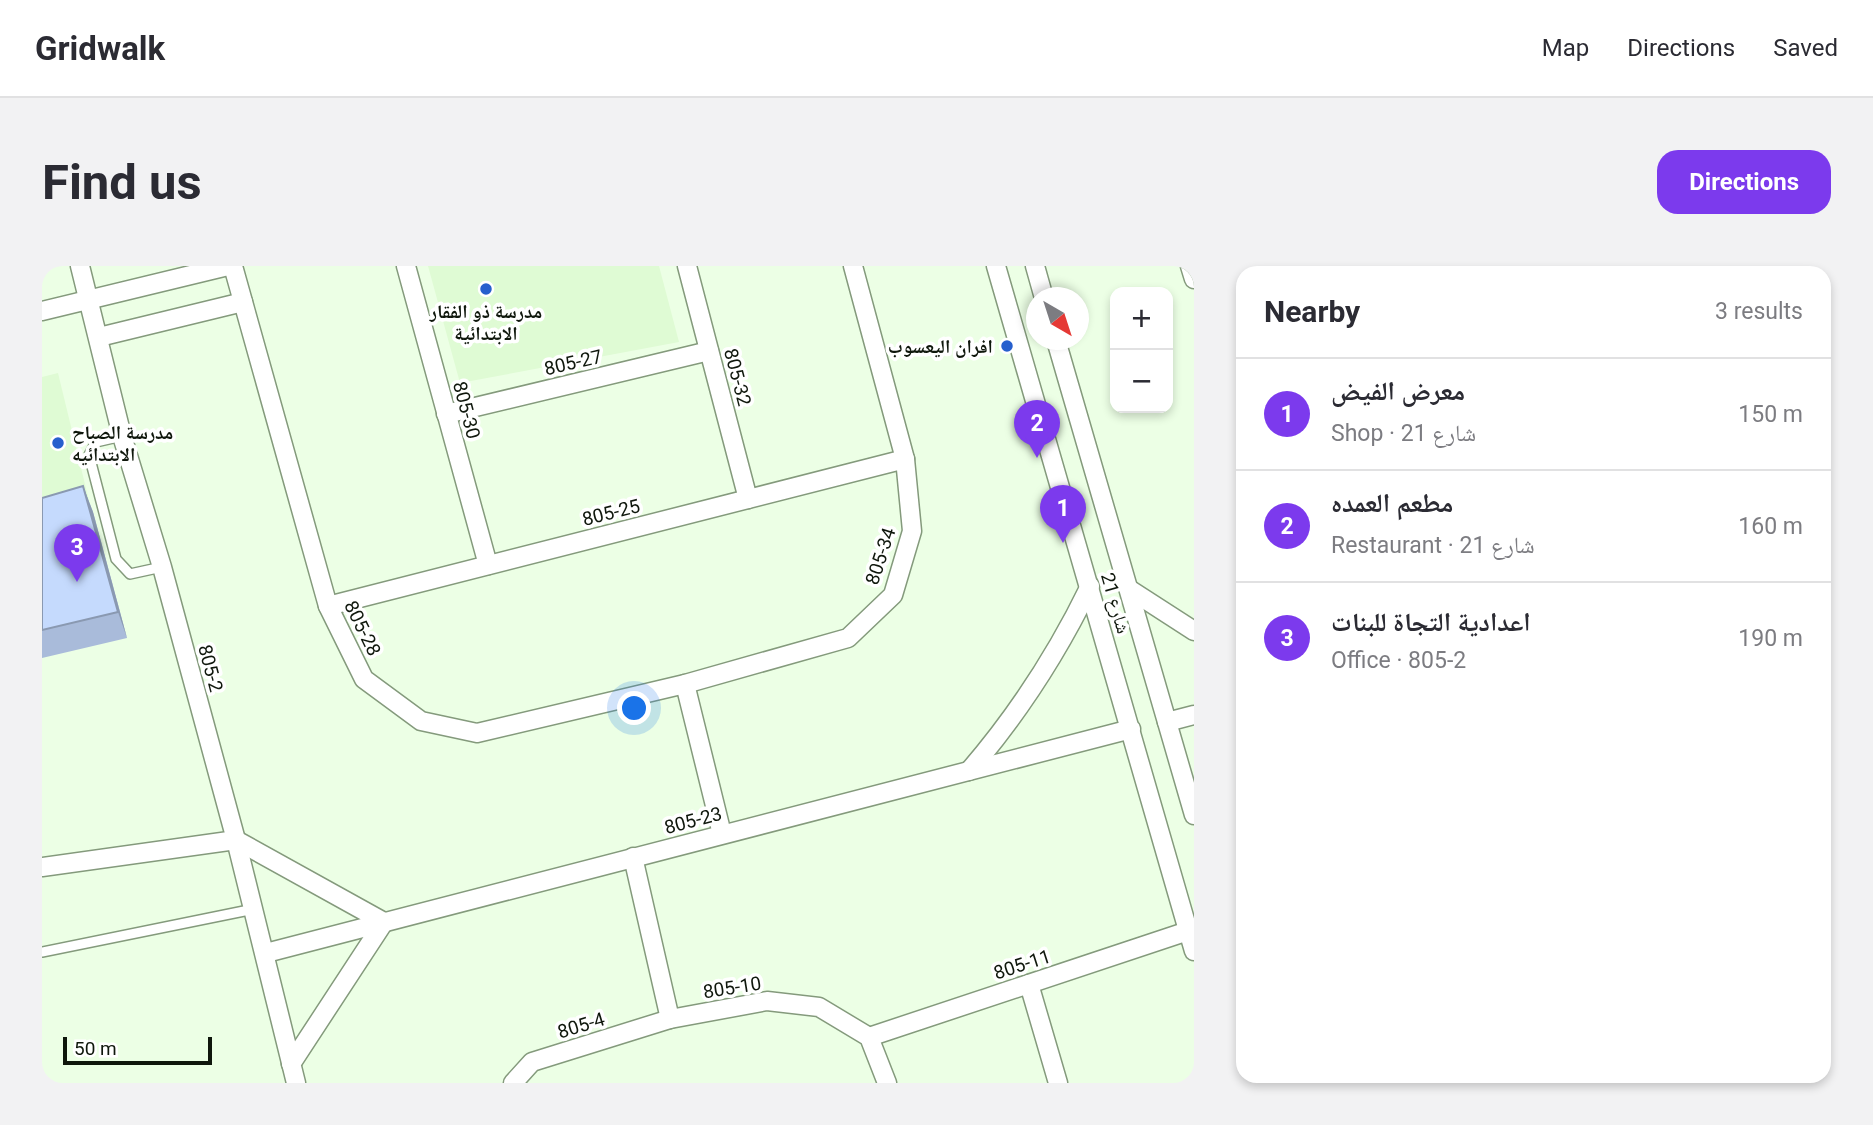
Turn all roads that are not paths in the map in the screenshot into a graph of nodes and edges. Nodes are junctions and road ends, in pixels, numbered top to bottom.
1 (80, 266) edge
2 (228, 266) edge
3 (233, 266) edge
4 (406, 266) edge
5 (687, 266) edge
6 (853, 266) edge
7 (996, 266) edge
8 (1035, 266) edge
9 (1190, 266) edge
10 (1194, 279) edge
11 (1041, 287) edge
12 (90, 300) junction
13 (243, 302) junction
14 (42, 311) edge
15 (99, 337) junction
16 (1059, 350) edge
17 (709, 351) junction
18 (446, 414) junction
19 (122, 436) junction
20 (905, 459) junction
21 (748, 499) junction
22 (488, 565) junction
23 (162, 567) junction
24 (1090, 586) junction
25 (1129, 589) junction
26 (328, 606) junction
27 (1194, 631) edge
28 (685, 684) junction
29 (1194, 715) edge
30 (1167, 722) junction
31 (1130, 729) junction
32 (969, 771) junction
33 (1194, 815) edge
34 (722, 834) junction
35 (236, 839) junction
36 (633, 857) junction
37 (42, 867) edge
38 (254, 909) junction
39 (384, 922) junction
40 (1188, 931) junction
41 (1194, 951) edge
42 (42, 953) edge
43 (266, 953) junction
44 (1029, 984) junction
45 (670, 1019) junction
46 (869, 1037) junction
47 (291, 1064) junction
48 (296, 1083) edge
49 (513, 1083) edge
50 (887, 1083) edge
51 (1058, 1083) edge

1 - 12 street, 805-2
2 - 12 street
3 - 13 street, 805-28
4 - 18 street, 805-30
5 - 17 street, 805-32
6 - 20 street, 805-34
7 - 24 street, شارع 21
8 - 11 street
9 - 10 street
12 - 14 street
12 - 15 street, 805-2
13 - 15 street
13 - 26 street, 805-28
15 - 19 street, 805-2
16 - 25 street, شارع 21
17 - 18 street, 805-27
17 - 21 street, 805-32
18 - 22 street, 805-30
19 - 23 street, 805-2
19 - 23 lane
20 - 21 street, 805-25
20 - 28 street, 805-34
21 - 22 street, 805-25
22 - 26 street, 805-25
23 - 35 street, 805-2
24 - 31 street, شارع 21
24 - 32 street
25 - 27 street
25 - 30 street, شارع 21
26 - 28 street, 805-28
28 - 34 street
29 - 30 street
30 - 33 street, شارع 21
31 - 32 street, 805-23
31 - 40 street, شارع 21
32 - 34 street, 805-23
34 - 36 street, 805-23
35 - 37 street
35 - 38 street, 805-2
35 - 39 street
36 - 39 street, 805-23
36 - 45 street
38 - 42 lane
38 - 43 street, 805-2
39 - 43 street, 805-23
39 - 47 street
40 - 41 street, شارع 21
40 - 44 street, 805-11
43 - 47 street, 805-2
44 - 46 street, 805-11
44 - 51 street
45 - 46 street, 805-10
45 - 49 street, 805-4
46 - 50 street
47 - 48 street, 805-2

